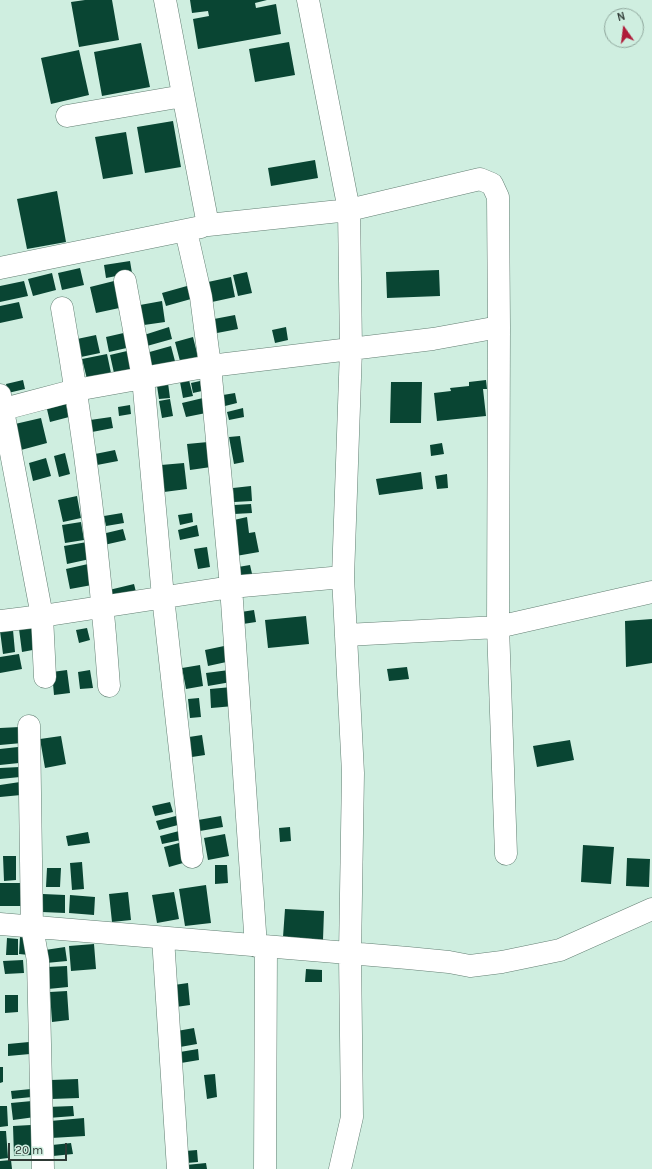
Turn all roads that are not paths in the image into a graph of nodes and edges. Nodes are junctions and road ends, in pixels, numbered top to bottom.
1 (165, 0) edge
2 (308, 0) edge
3 (183, 96) junction
4 (67, 116) dead end
5 (349, 210) junction
6 (208, 226) junction
7 (186, 230) junction
8 (0, 268) edge
9 (125, 281) dead end
10 (62, 308) dead end
11 (499, 327) junction
12 (351, 348) junction
13 (210, 366) junction
14 (143, 378) junction
15 (76, 390) junction
16 (1, 404) edge
17 (343, 577) junction
18 (231, 586) junction
19 (652, 592) edge
20 (164, 597) junction
21 (103, 608) junction
22 (42, 616) junction
23 (0, 621) edge
24 (498, 627) junction
25 (346, 634) junction
26 (45, 677) dead end
27 (109, 686) dead end
28 (28, 726) dead end
29 (506, 854) dead end
30 (192, 856) dead end
31 (652, 909) edge
32 (0, 924) edge
33 (32, 927) junction
34 (163, 938) junction
35 (261, 947) junction
36 (350, 954) junction
37 (43, 1169) edge
38 (178, 1169) edge
39 (265, 1169) edge
40 (340, 1169) edge

1 - 3 street
2 - 5 street
3 - 4 street
3 - 6 street
5 - 6 street
5 - 11 street
5 - 12 street
6 - 7 street
7 - 8 street
7 - 13 street
9 - 14 street
10 - 15 street
11 - 12 street
11 - 24 street
12 - 13 street
12 - 17 street
13 - 14 street
13 - 18 street
14 - 15 street
14 - 20 street
15 - 16 street
15 - 21 street
16 - 22 street
17 - 18 street
17 - 25 street
18 - 20 street
18 - 35 street
19 - 24 street
20 - 21 street
20 - 30 street
21 - 22 street
21 - 27 street
22 - 23 street
22 - 26 street
24 - 25 street
24 - 29 street
25 - 36 street
28 - 33 street
31 - 36 street
32 - 33 street
33 - 34 street
33 - 37 street
34 - 35 street
34 - 38 street
35 - 36 street
35 - 39 street
36 - 40 street

